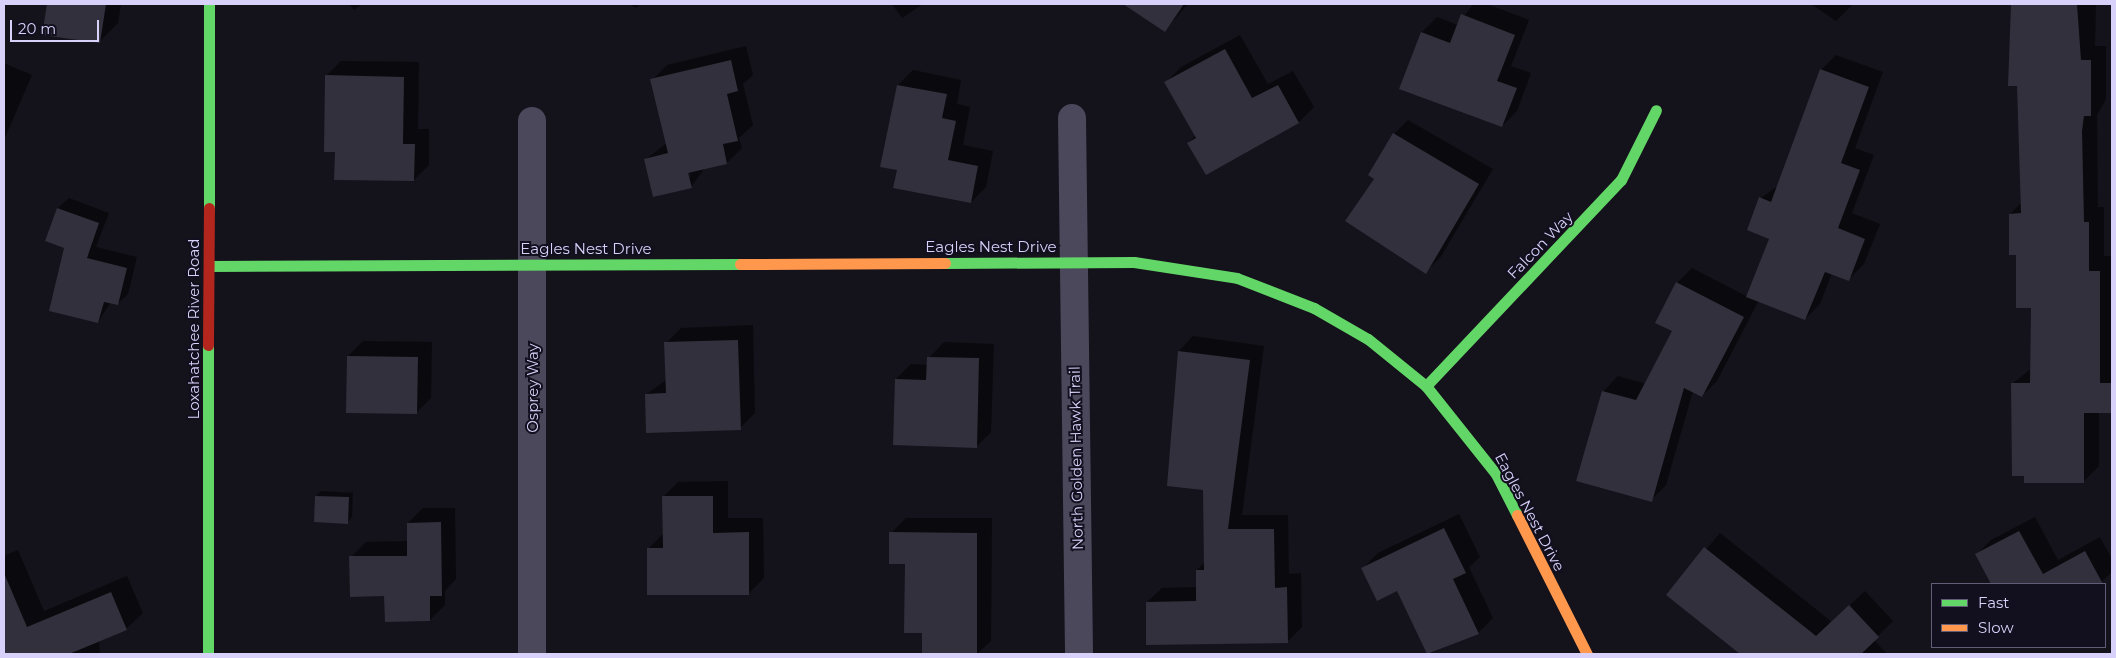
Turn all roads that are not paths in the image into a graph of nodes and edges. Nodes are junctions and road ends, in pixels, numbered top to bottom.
1 (209, 4) edge
2 (1656, 110) dead end
3 (1072, 118) dead end
4 (532, 121) dead end
5 (1073, 262) junction
6 (533, 264) junction
7 (209, 266) junction
8 (1426, 386) junction
9 (208, 654) edge
10 (532, 654) edge
11 (1079, 654) edge
12 (1587, 654) edge

1 - 7 street, Loxahatchee River Road
2 - 8 street, Falcon Way
3 - 5 street, North Golden Hawk Trail
4 - 6 street, Osprey Way
5 - 6 street, Eagles Nest Drive
5 - 8 street, Eagles Nest Drive
5 - 11 street, North Golden Hawk Trail
6 - 7 street, Eagles Nest Drive
6 - 10 street, Osprey Way
7 - 9 street, Loxahatchee River Road
8 - 12 street, Eagles Nest Drive

